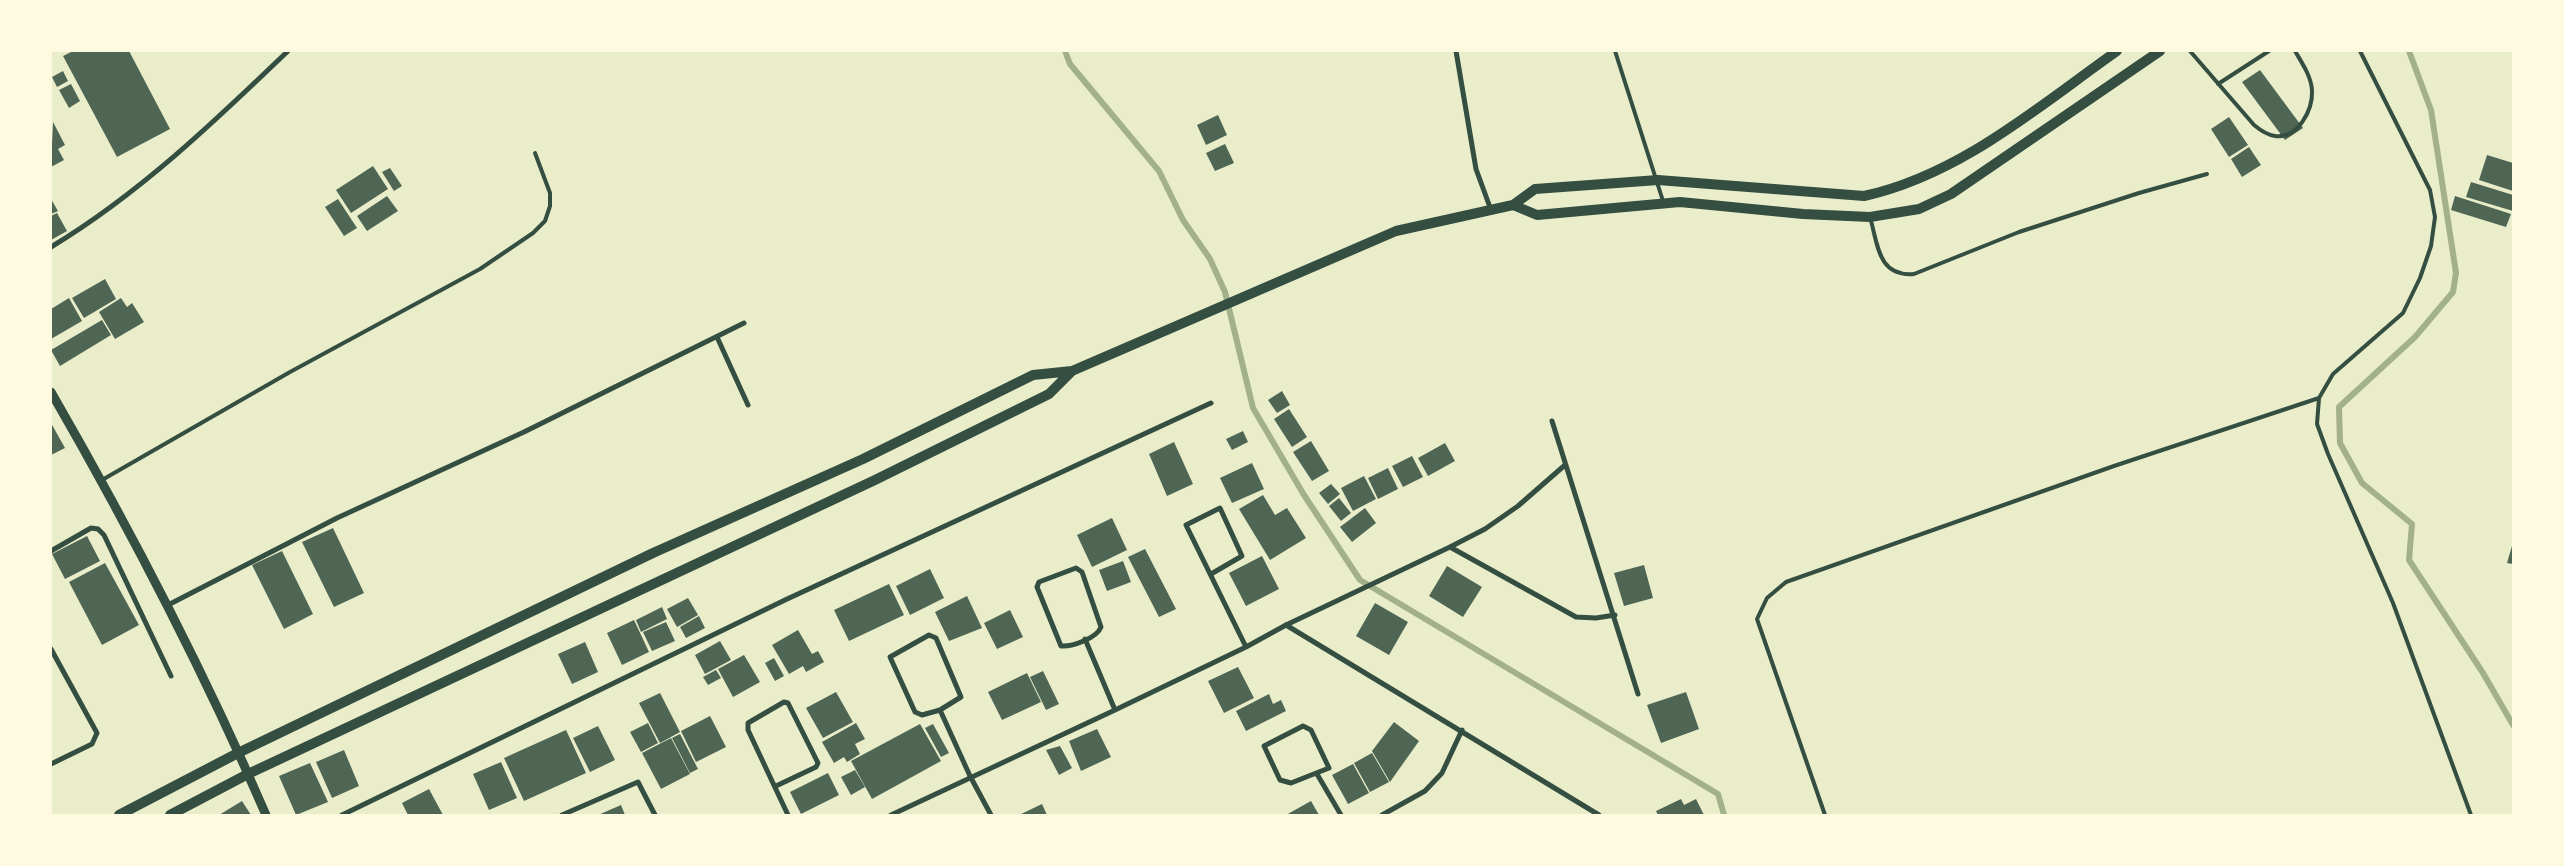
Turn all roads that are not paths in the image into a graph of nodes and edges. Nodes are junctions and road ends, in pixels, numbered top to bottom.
1 (288, 51) edge
2 (1456, 51) edge
3 (1615, 51) edge
4 (2117, 51) edge
5 (2160, 51) edge
6 (2190, 51) edge
7 (2269, 51) edge
8 (2295, 51) edge
9 (2360, 51) edge
10 (2218, 84) junction
11 (535, 153) dead end
12 (2207, 174) dead end
13 (1658, 180) junction
14 (1664, 202) junction
15 (1513, 205) junction
16 (1491, 210) junction
17 (1870, 217) junction
18 (51, 247) edge
19 (744, 323) dead end
20 (717, 337) junction
21 (1072, 371) junction
22 (51, 392) edge
23 (2319, 398) junction
24 (1210, 403) dead end
25 (748, 405) dead end
26 (1552, 421) dead end
27 (1565, 465) junction
28 (102, 480) junction
29 (1450, 547) junction
30 (51, 551) edge
31 (1211, 574) junction
32 (168, 605) junction
33 (1615, 615) junction
34 (1286, 624) junction
35 (1085, 639) junction
36 (1246, 647) junction
37 (51, 649) edge
38 (171, 676) dead end
39 (1638, 694) dead end
40 (940, 710) junction
41 (1115, 710) junction
42 (1462, 730) junction
43 (238, 753) junction
44 (51, 764) edge
45 (248, 774) junction
46 (1317, 774) junction
47 (970, 776) junction
48 (776, 786) junction
49 (120, 815) edge
50 (170, 815) edge
51 (266, 815) edge
52 (342, 815) edge
53 (562, 815) edge
54 (655, 815) edge
55 (788, 815) edge
56 (891, 815) edge
57 (991, 815) edge
58 (1342, 815) edge
59 (1382, 815) edge
60 (1599, 815) edge
61 (1825, 815) edge
62 (2471, 815) edge

1 - 18 street
2 - 16 street
3 - 13 lane
4 - 13 main road
5 - 17 main road
6 - 10 lane
7 - 10 lane
8 - 10 lane
9 - 23 lane
11 - 28 lane
12 - 17 lane
13 - 14 lane
13 - 15 main road
14 - 15 main road
14 - 17 main road
15 - 16 main road
16 - 21 main road
19 - 20 street
20 - 25 street
20 - 32 street
21 - 43 main road
21 - 45 main road
22 - 28 street
23 - 61 lane
23 - 62 lane
24 - 52 street
26 - 27 street
27 - 29 street
27 - 33 street
28 - 32 street
29 - 33 street
29 - 34 street
30 - 38 street
31 - 31 street
31 - 36 street
32 - 43 street
33 - 39 street
34 - 36 street
34 - 42 street
35 - 35 street
35 - 41 street
36 - 41 street
37 - 44 street
40 - 40 street
40 - 47 street
41 - 47 street
42 - 59 street
42 - 60 street
43 - 45 street
43 - 49 main road
45 - 50 main road
45 - 51 street
46 - 46 street
46 - 58 street
47 - 56 street
47 - 57 street
48 - 48 street
48 - 55 street
53 - 54 street

